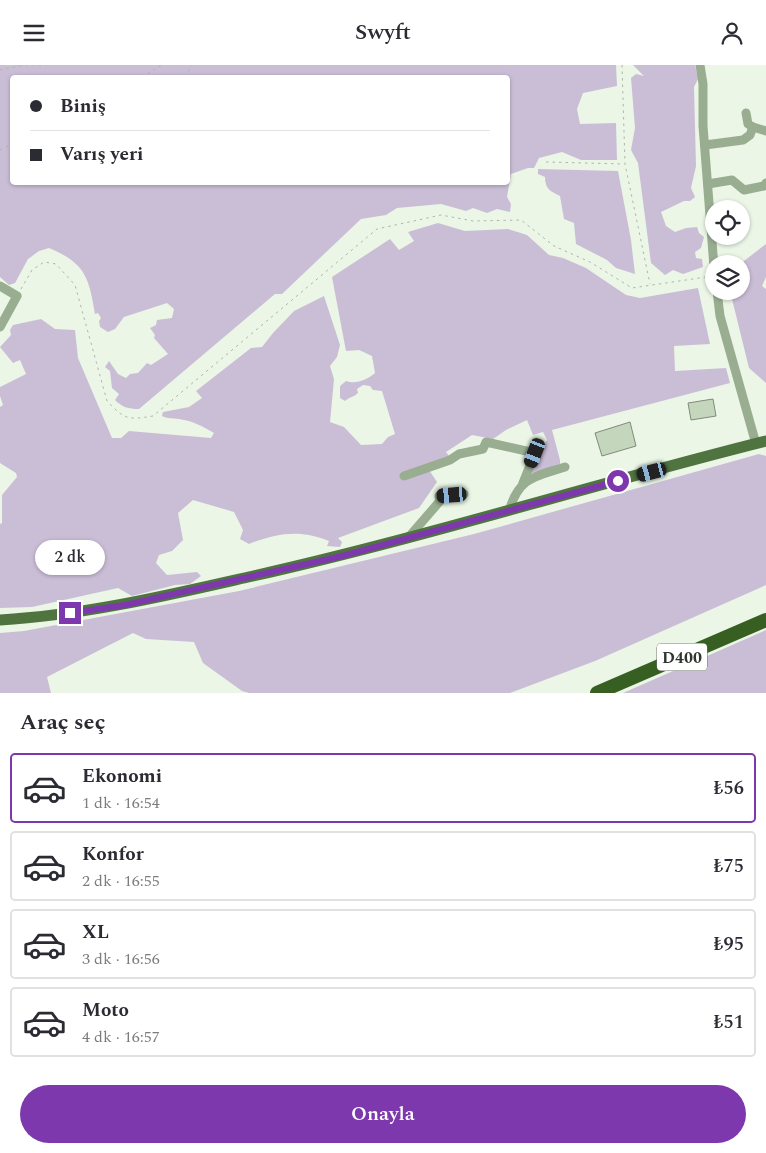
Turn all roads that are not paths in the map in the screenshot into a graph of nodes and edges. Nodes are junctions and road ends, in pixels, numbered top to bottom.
1 (700, 65) edge
2 (746, 113) dead end
3 (753, 127) junction
4 (766, 131) edge
5 (705, 145) junction
6 (766, 183) edge
7 (708, 184) junction
8 (713, 255) edge
9 (0, 286) edge
10 (718, 300) edge
11 (0, 327) edge
12 (761, 442) edge
13 (565, 467) dead end
14 (404, 476) dead end
15 (523, 483) junction
16 (464, 494) dead end
17 (509, 511) junction
18 (408, 539) junction
19 (0, 620) edge
20 (766, 620) edge
21 (597, 693) edge

1 - 5 street
2 - 3 street
3 - 4 street
3 - 5 street
5 - 7 street
6 - 7 street
7 - 8 street
9 - 11 street
10 - 12 street
12 - 17 main road
13 - 15 street
14 - 15 street
15 - 17 street
16 - 18 street
17 - 18 main road
18 - 19 main road
20 - 21 highway, D400

